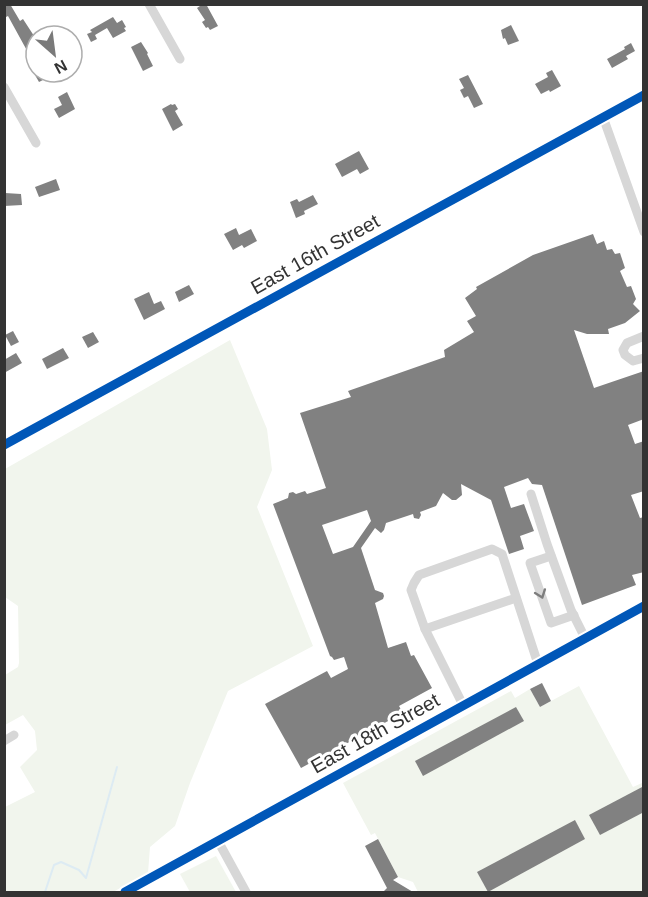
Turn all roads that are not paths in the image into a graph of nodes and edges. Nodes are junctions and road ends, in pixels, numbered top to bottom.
1 (149, 4) edge
2 (180, 59) dead end
3 (4, 87) edge
4 (644, 95) edge
5 (603, 117) junction
6 (36, 143) dead end
7 (644, 232) edge
8 (644, 336) edge
9 (644, 358) edge
10 (4, 445) edge
11 (531, 494) dead end
12 (551, 556) junction
13 (516, 598) junction
14 (644, 606) edge
15 (574, 615) junction
16 (425, 629) junction
17 (585, 638) junction
18 (538, 664) junction
19 (463, 705) junction
20 (14, 735) dead end
21 (4, 741) edge
22 (218, 841) junction
23 (125, 892) edge
24 (246, 892) edge

1 - 2 street
3 - 6 street
4 - 5 street, East 16th Street
5 - 7 street
5 - 10 street, East 16th Street
8 - 9 street
11 - 12 street
12 - 15 street
12 -> 15 street
13 - 16 street
13 - 16 street
13 - 18 street
14 - 17 street, East 18th Street
15 - 17 street
16 - 19 street
17 - 18 street, East 18th Street
18 - 19 street, East 18th Street
19 - 22 street, East 18th Street
20 - 21 street
22 - 23 street, East 18th Street
22 - 24 street

